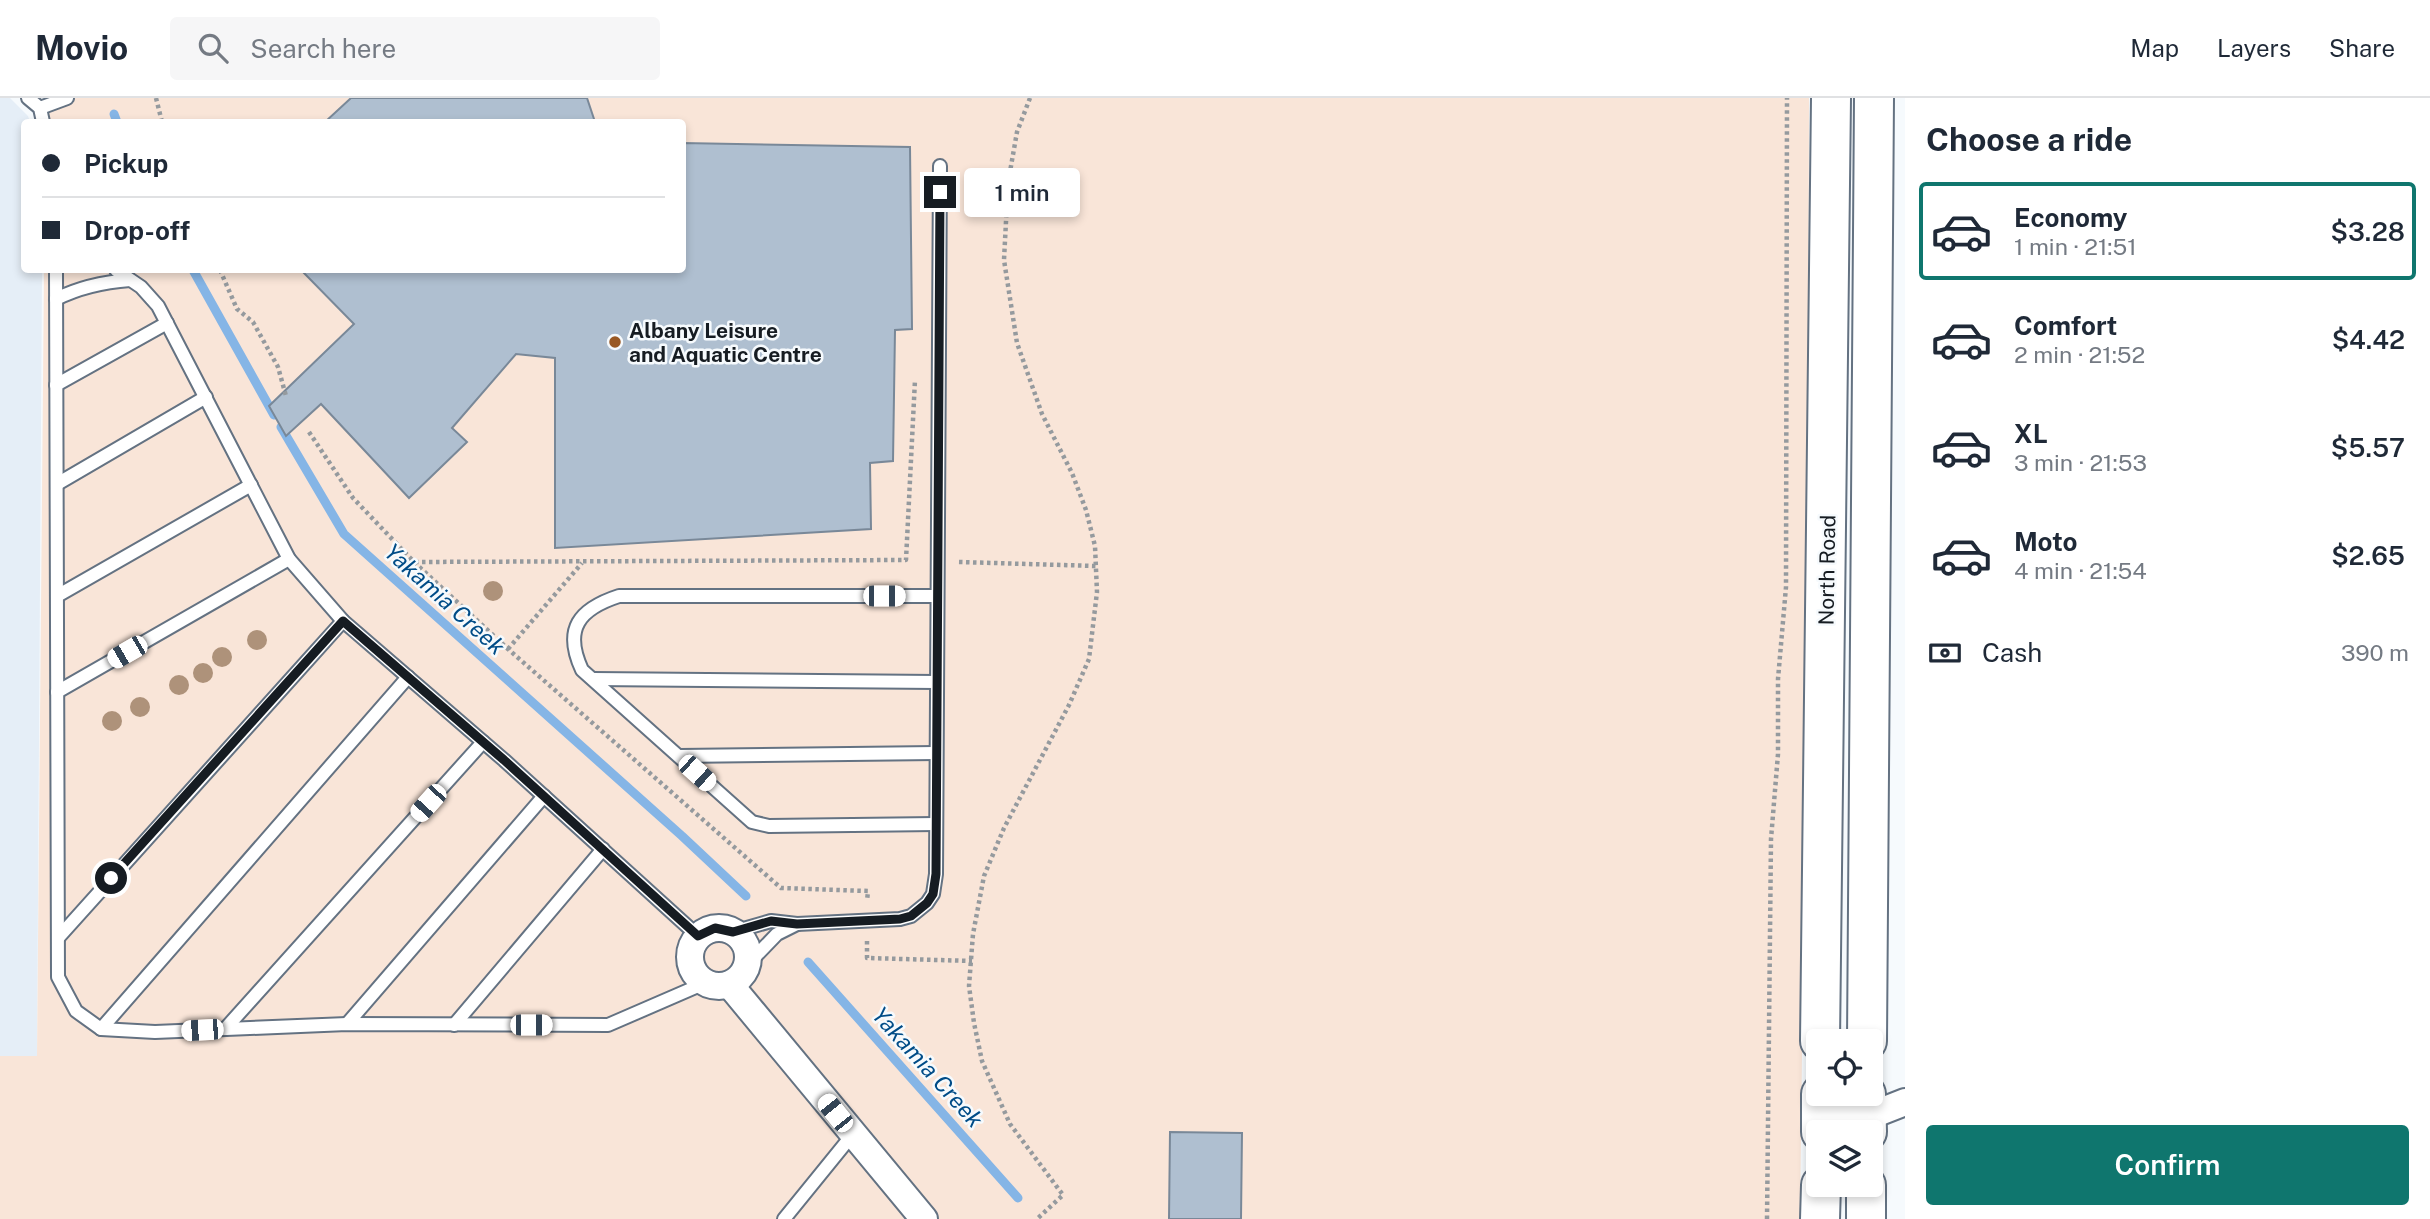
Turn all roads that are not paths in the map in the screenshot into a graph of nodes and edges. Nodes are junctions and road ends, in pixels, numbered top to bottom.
1 (28, 98) edge
2 (67, 98) edge
3 (1831, 98) edge
4 (1874, 98) edge
5 (40, 108) junction
6 (42, 119) edge
7 (940, 166) dead end
8 (55, 273) edge
9 (120, 273) edge
10 (130, 280) junction
11 (56, 299) junction
12 (167, 323) junction
13 (56, 385) junction
14 (206, 397) junction
15 (57, 484) junction
16 (251, 485) junction
17 (1871, 530) junction
18 (1827, 531) junction
19 (289, 559) junction
20 (57, 596) junction
21 (937, 596) junction
22 (343, 621) junction
23 (408, 677) junction
24 (593, 679) junction
25 (937, 682) junction
26 (57, 692) junction
27 (483, 741) junction
28 (936, 753) junction
29 (679, 756) junction
30 (544, 796) junction
31 (936, 824) junction
32 (603, 849) junction
33 (797, 924) junction
34 (733, 932) junction
35 (698, 936) junction
36 (58, 938) junction
37 (748, 964) junction
38 (718, 984) junction
39 (348, 1024) junction
40 (454, 1025) junction
41 (101, 1029) junction
42 (225, 1029) junction
43 (1820, 1029) edge
44 (1867, 1029) edge
45 (1905, 1102) edge
46 (1866, 1114) edge
47 (1821, 1115) edge
48 (853, 1134) junction
49 (1821, 1197) edge
50 (1866, 1197) edge
51 (784, 1219) edge
52 (924, 1219) edge
53 (1820, 1219) edge
54 (1866, 1219) edge

1 - 5 lane
2 - 5 lane
3 - 18 main road, North Road
4 - 17 main road, North Road
5 - 6 lane
7 - 21 lane
8 - 11 lane
9 - 10 lane
10 - 11 lane
10 - 12 lane
11 - 13 lane
12 - 13 lane
12 - 14 lane
13 - 15 lane
14 - 15 lane
14 - 16 lane
15 - 20 lane
16 - 19 lane
16 - 20 lane
17 - 18 main road
17 - 44 main road, North Road
18 - 43 main road, North Road
19 - 22 lane
19 - 26 lane
20 - 26 lane
21 - 24 lane
21 - 25 lane
22 - 23 lane
22 - 36 lane
23 - 27 lane
23 - 41 lane
24 - 25 lane
24 - 29 lane
25 - 28 lane
26 - 36 lane
27 - 30 lane
27 - 42 lane
28 - 29 lane
28 - 31 lane
29 - 31 lane
30 - 32 lane
30 - 39 lane
31 - 33 lane
32 - 35 lane
32 - 40 lane
33 - 34 lane
33 - 37 lane
34 - 35 street
34 - 37 street
35 - 38 street
36 - 41 lane
37 - 38 street
38 - 40 lane
38 - 48 street
39 - 40 lane
39 - 42 lane
41 - 42 lane
45 - 46 street
46 - 47 street
48 - 51 lane
48 - 52 street
49 - 53 main road
50 - 54 main road

